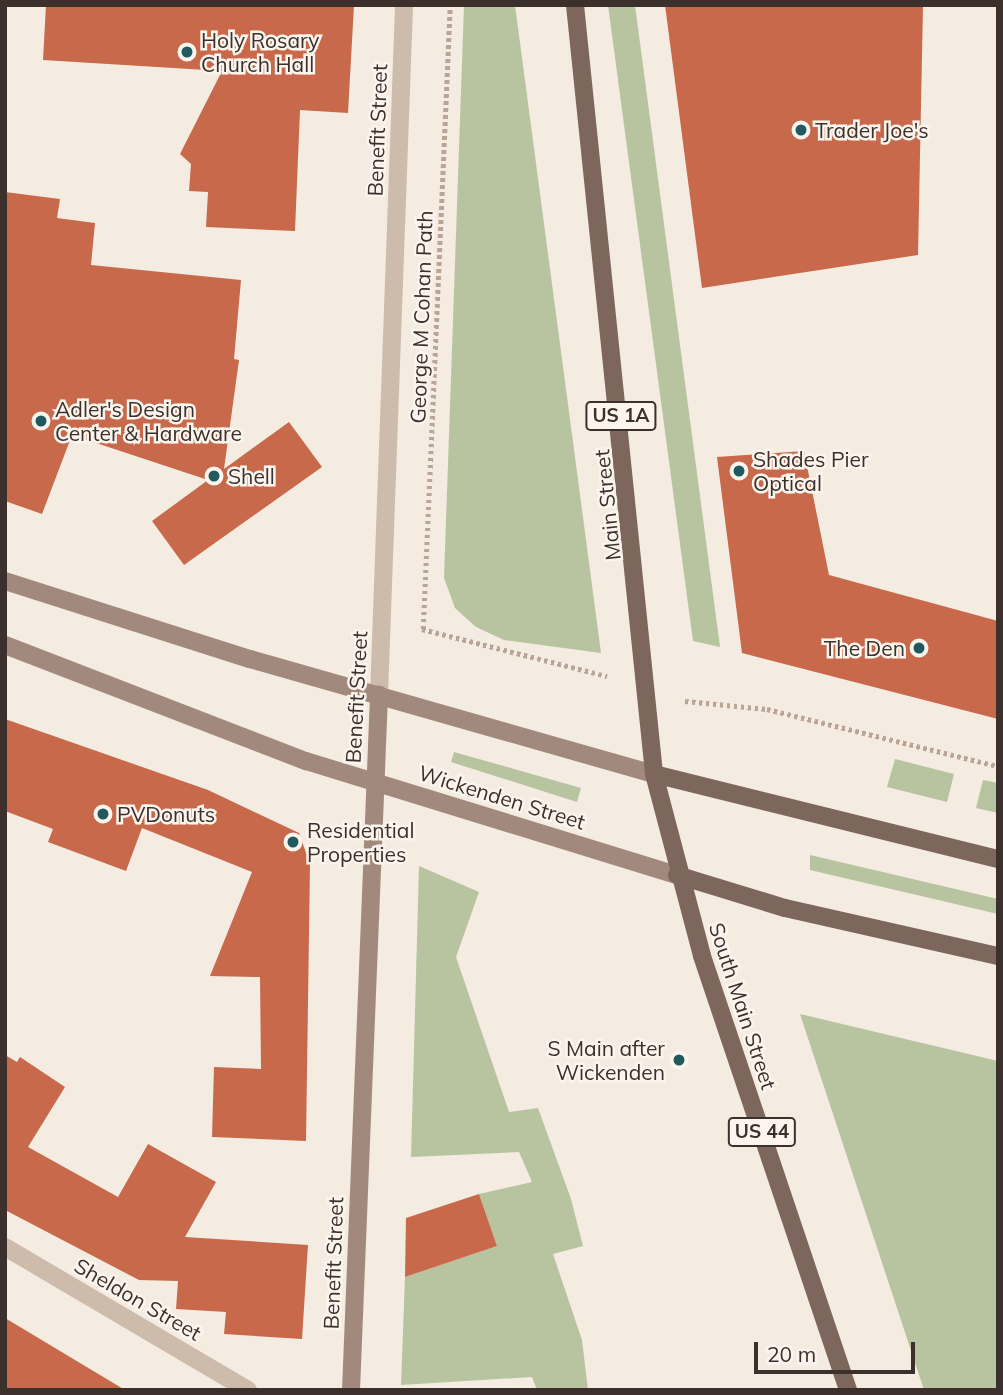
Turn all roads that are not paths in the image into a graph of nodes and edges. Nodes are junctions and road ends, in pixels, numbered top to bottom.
1 (404, 5) edge
2 (575, 5) edge
3 (5, 581) edge
4 (5, 645) edge
5 (379, 695) junction
6 (654, 774) junction
7 (375, 782) junction
8 (998, 859) edge
9 (677, 875) junction
10 (998, 956) edge
11 (5, 1247) edge
12 (248, 1390) edge
13 (351, 1390) edge
14 (848, 1390) edge

1 - 5 street, Benefit Street
2 - 6 main road, Main Street / US 1A
3 - 5 main road
4 - 7 main road, Wickenden Street
5 - 6 main road
5 - 7 main road, Benefit Street
6 - 8 main road
6 - 9 main road, Main Street / US 1A
7 - 9 main road, Wickenden Street
7 - 13 main road, Benefit Street
9 - 10 main road, Wickenden Street
9 - 14 main road, South Main Street / US 44
11 - 12 street, Sheldon Street

